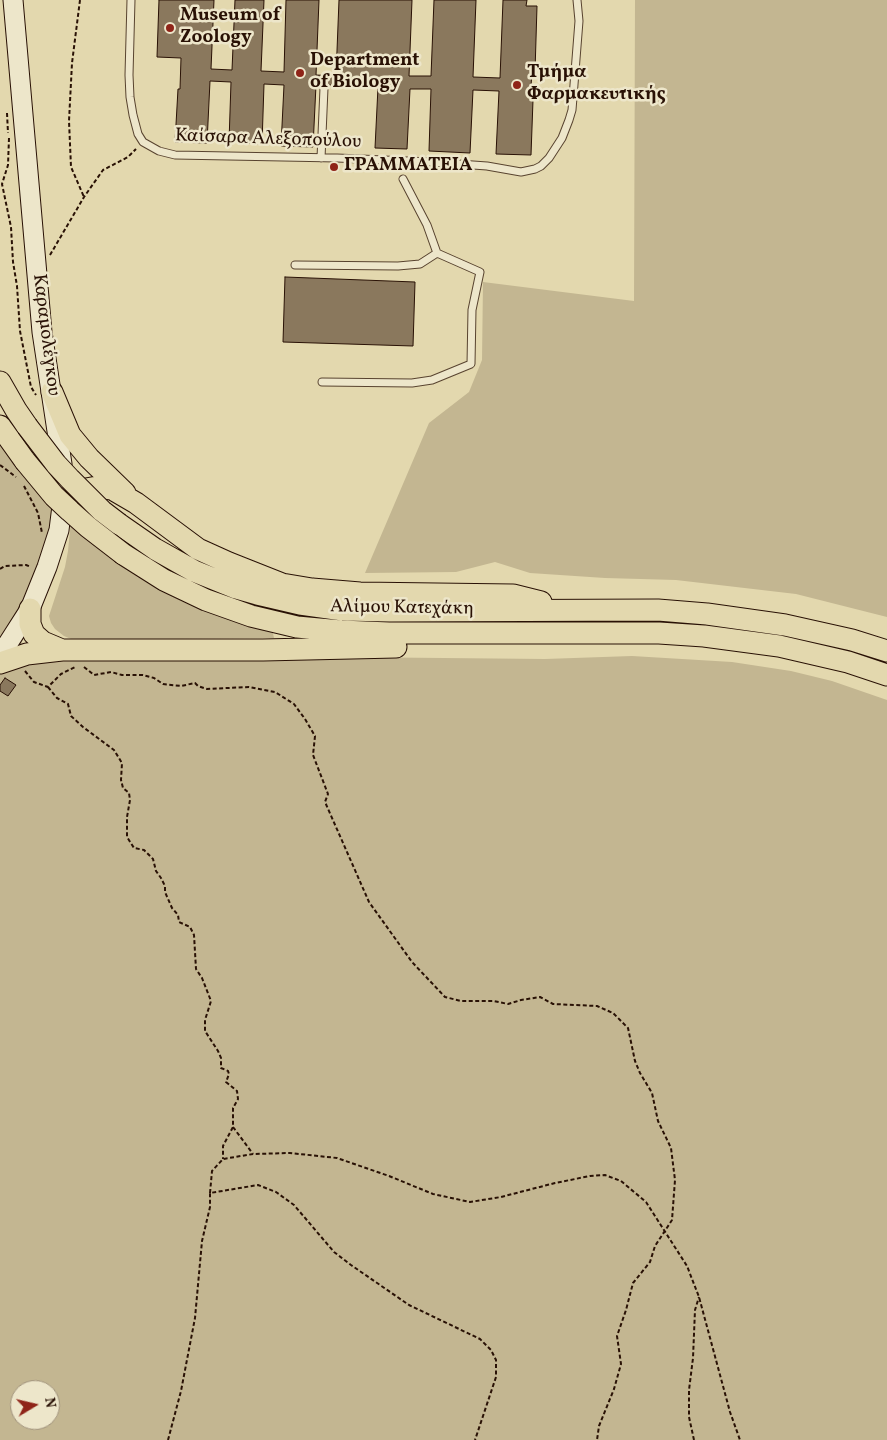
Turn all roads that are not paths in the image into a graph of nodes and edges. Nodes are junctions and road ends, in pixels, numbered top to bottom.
1 (13, 0) edge
2 (131, 0) edge
3 (577, 0) edge
4 (324, 88) dead end
5 (321, 158) junction
6 (403, 179) dead end
7 (437, 253) junction
8 (295, 265) dead end
9 (0, 382) edge
10 (322, 382) dead end
11 (52, 392) junction
12 (0, 426) edge
13 (86, 489) joint
14 (136, 503) junction
15 (62, 506) junction
16 (30, 609) junction
17 (572, 610) junction
18 (505, 632) junction
19 (62, 650) junction
20 (887, 651) edge
21 (0, 656) edge
22 (0, 663) edge
23 (887, 675) edge

1 - 11 main road, Καραμολέγκου
2 - 5 lane, Καίσαρα Αλεξοπούλου
3 - 5 lane, Καίσαρα Αλεξοπούλου
4 - 5 lane
6 - 7 lane
7 - 8 lane
7 - 10 lane
9 - 17 main road, Αλίμου Κατεχάκη, bridge
11 - 14 main road
11 - 15 main road, Καραμολέγκου
12 - 18 main road, Αλίμου Κατεχάκη, bridge
13 - 14 main road
13 - 15 main road
14 - 17 main road
15 - 16 main road, Καραμολέγκου
16 - 19 main road
16 - 21 main road, Καραμολέγκου
17 - 20 main road, Αλίμου Κατεχάκη
18 - 19 main road
18 - 23 main road, Αλίμου Κατεχάκη
19 - 22 main road

